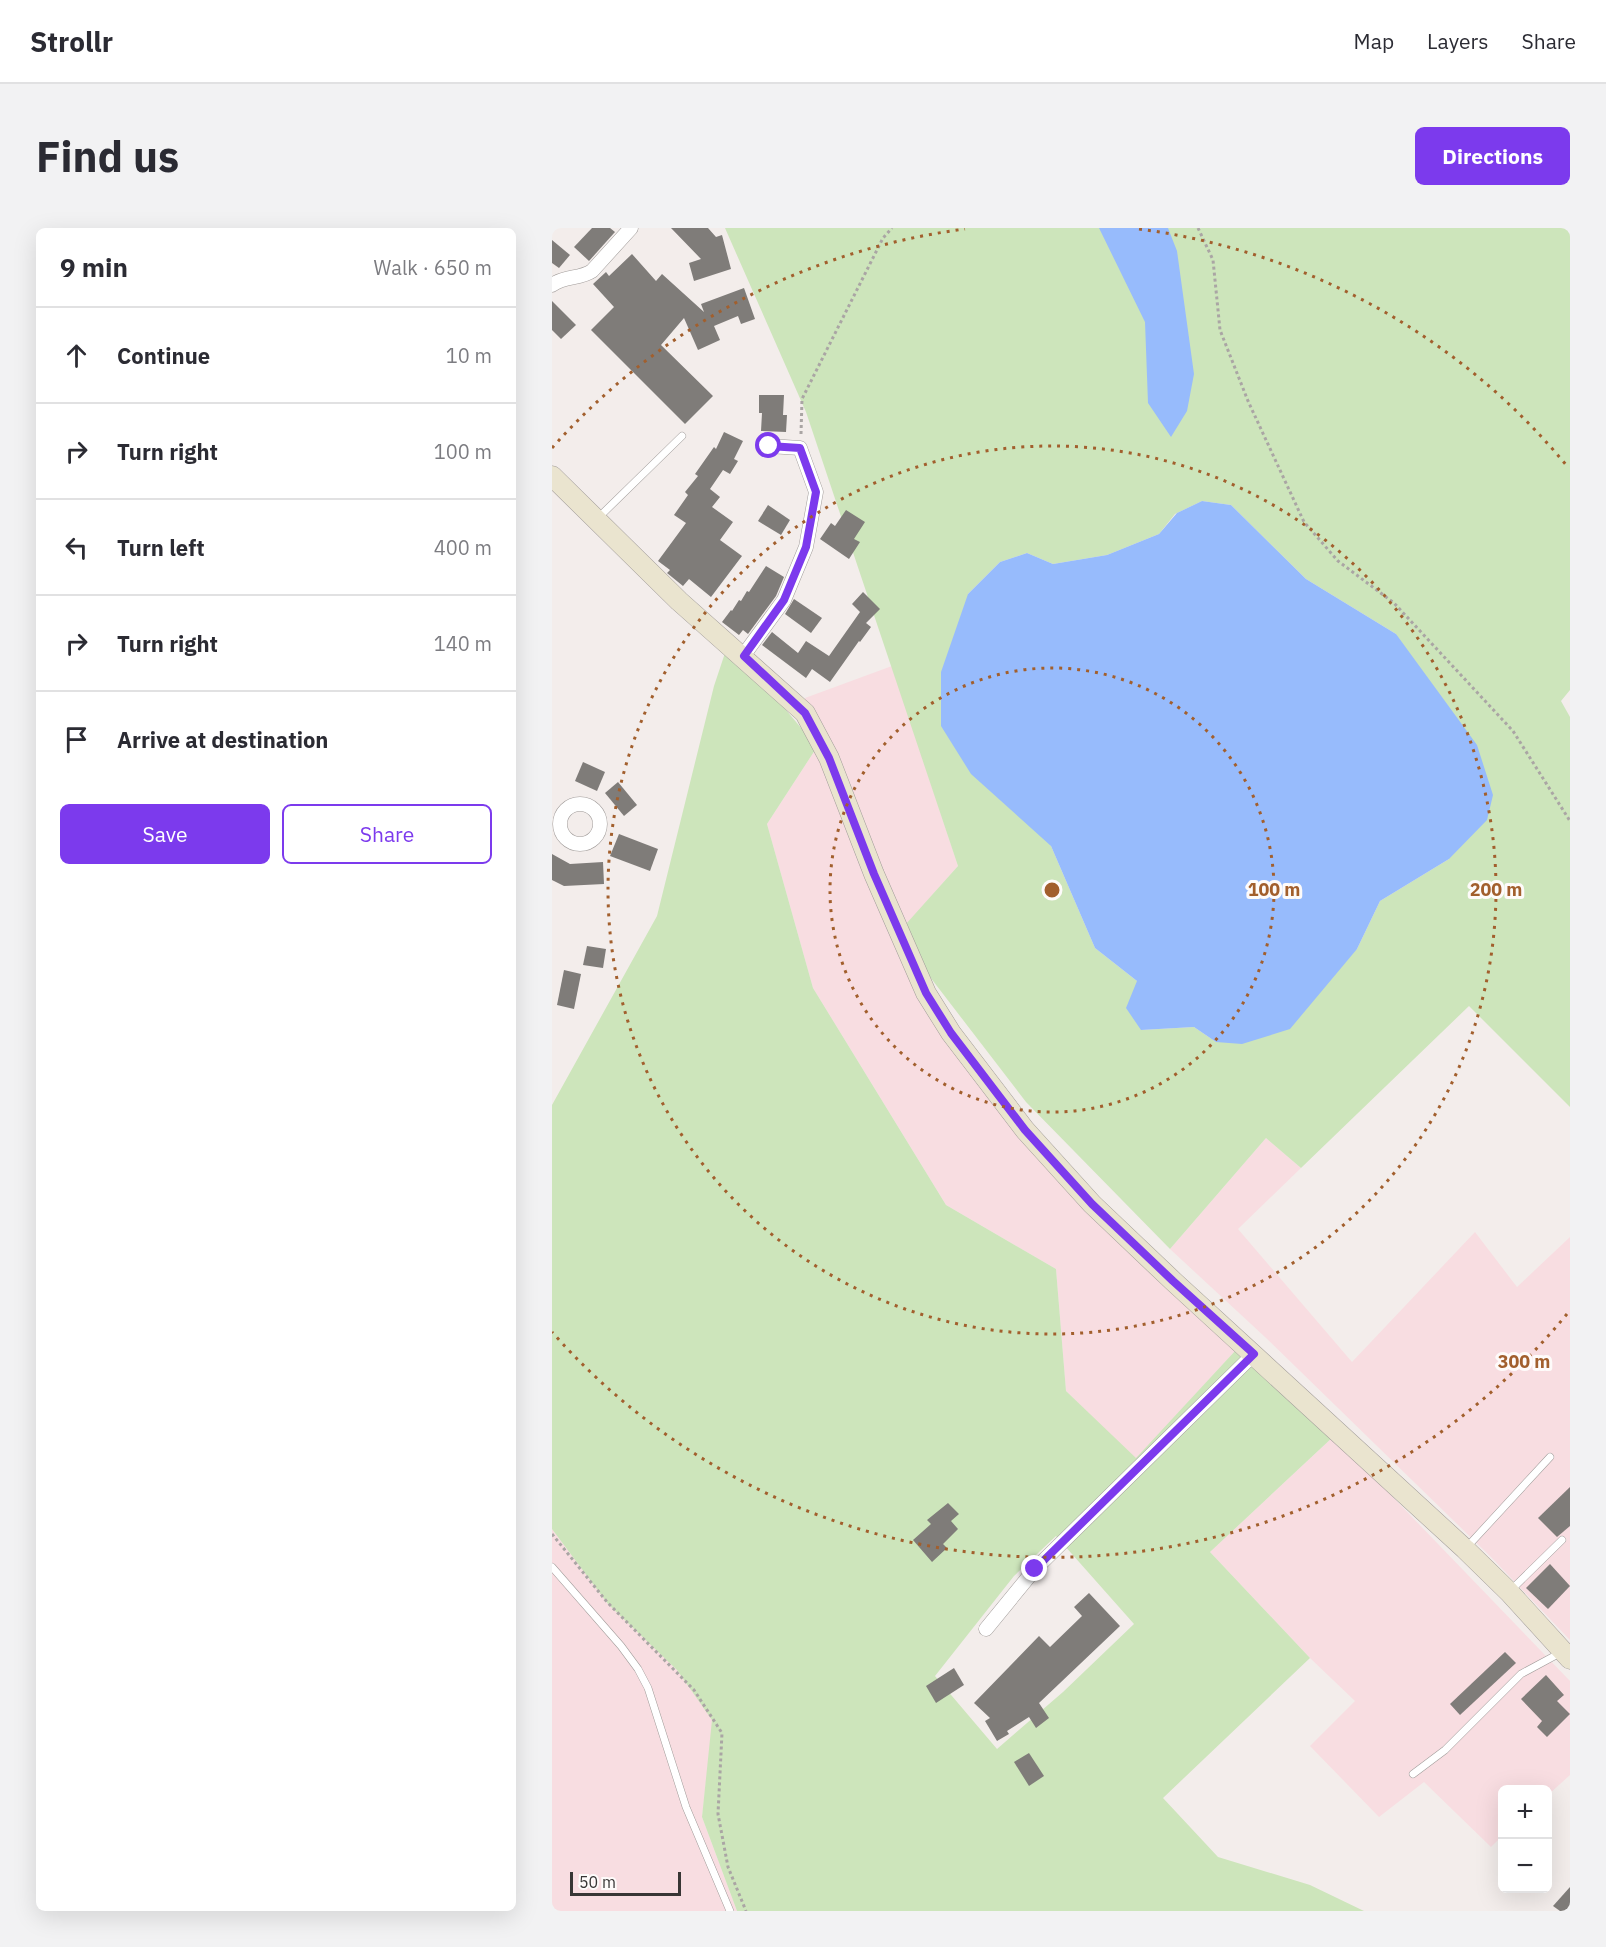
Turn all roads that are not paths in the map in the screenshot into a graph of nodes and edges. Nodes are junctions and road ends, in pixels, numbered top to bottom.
1 (631, 228) edge
2 (552, 285) edge
3 (682, 436) dead end
4 (769, 446) dead end
5 (552, 479) edge
6 (596, 520) junction
7 (744, 656) junction
8 (1254, 1354) junction
9 (1550, 1457) dead end
10 (1562, 1540) dead end
11 (1466, 1549) junction
12 (552, 1567) edge
13 (1509, 1592) junction
14 (986, 1629) dead end
15 (1566, 1656) edge
16 (1413, 1774) dead end
17 (730, 1911) edge

1 - 2 street
3 - 6 lane
4 - 7 street
5 - 6 main road
6 - 7 main road
7 - 8 main road
8 - 11 main road
8 - 14 street
9 - 11 lane
10 - 13 lane
11 - 13 main road
12 - 17 lane
13 - 15 main road
15 - 16 lane

